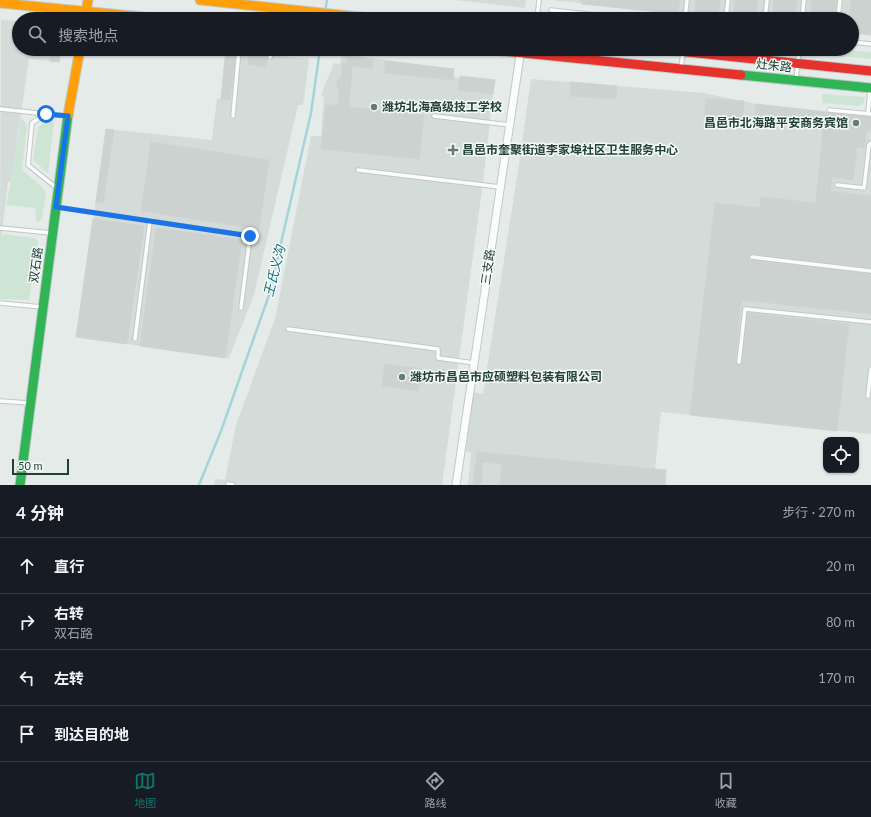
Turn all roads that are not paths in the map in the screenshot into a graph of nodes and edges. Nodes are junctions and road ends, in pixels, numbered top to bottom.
1 (88, 0) edge
2 (200, 0) edge
3 (538, 0) edge
4 (687, 0) edge
5 (728, 0) edge
6 (767, 0) edge
7 (804, 0) edge
8 (840, 0) edge
9 (0, 3) edge
10 (551, 10) dead end
11 (64, 12) edge
12 (86, 12) edge
13 (309, 12) edge
14 (537, 12) edge
15 (569, 12) edge
16 (686, 12) edge
17 (727, 12) edge
18 (766, 12) edge
19 (803, 12) edge
20 (839, 12) edge
21 (859, 43) edge
22 (871, 44) edge
23 (79, 56) edge
24 (238, 56) edge
25 (520, 56) edge
26 (565, 56) edge
27 (682, 56) edge
28 (736, 56) edge
29 (798, 56) edge
30 (798, 63) junction
31 (681, 69) junction
32 (871, 71) edge
33 (796, 81) junction
34 (871, 84) edge
35 (871, 88) edge
36 (0, 109) edge
37 (829, 110) dead end
38 (46, 114) junction
39 (869, 114) edge
40 (68, 116) junction
41 (233, 116) dead end
42 (434, 116) dead end
43 (510, 125) junction
44 (871, 143) edge
45 (358, 170) dead end
46 (837, 185) dead end
47 (500, 188) junction
48 (58, 190) junction
49 (56, 207) junction
50 (150, 221) junction
51 (0, 228) edge
52 (52, 233) junction
53 (752, 257) dead end
54 (871, 271) edge
55 (0, 303) edge
56 (42, 307) junction
57 (241, 308) dead end
58 (871, 322) edge
59 (288, 329) dead end
60 (135, 339) dead end
61 (739, 362) dead end
62 (474, 363) junction
63 (871, 370) edge
64 (868, 396) dead end
65 (0, 401) edge
66 (30, 403) junction
67 (228, 484) edge
68 (20, 485) edge
69 (233, 485) edge
70 (456, 485) edge

1 - 12 main road
2 - 13 main road
3 - 14 lane
4 - 16 lane
5 - 17 lane
6 - 18 lane
7 - 19 lane
8 - 20 lane
9 - 11 main road
10 - 15 lane
21 - 22 lane
23 - 40 main road, 双石路
24 - 41 lane
25 - 43 street, 三支路
26 - 31 main road, 灶朱路
27 - 31 lane
28 - 30 main road, 灶朱路
29 - 30 lane
30 - 32 main road, 灶朱路
30 - 33 lane
31 - 33 main road, 灶朱路
33 - 35 main road, 灶朱路
34 - 35 lane
35 - 39 lane
36 - 38 lane
37 - 39 lane
38 - 40 lane
38 - 48 lane
40 - 48 main road, 双石路
42 - 43 lane
43 - 47 street, 三支路
44 - 46 lane
45 - 47 lane
47 - 62 street, 三支路
48 - 49 main road, 双石路
49 - 50 lane
49 - 52 main road, 双石路
50 - 57 lane
50 - 60 lane
51 - 52 lane
52 - 56 main road, 双石路
53 - 54 lane
55 - 56 lane
56 - 66 main road, 双石路
58 - 61 lane
59 - 62 lane
62 - 70 street, 三支路
63 - 64 lane
65 - 66 lane
66 - 68 main road, 双石路
67 - 69 lane

